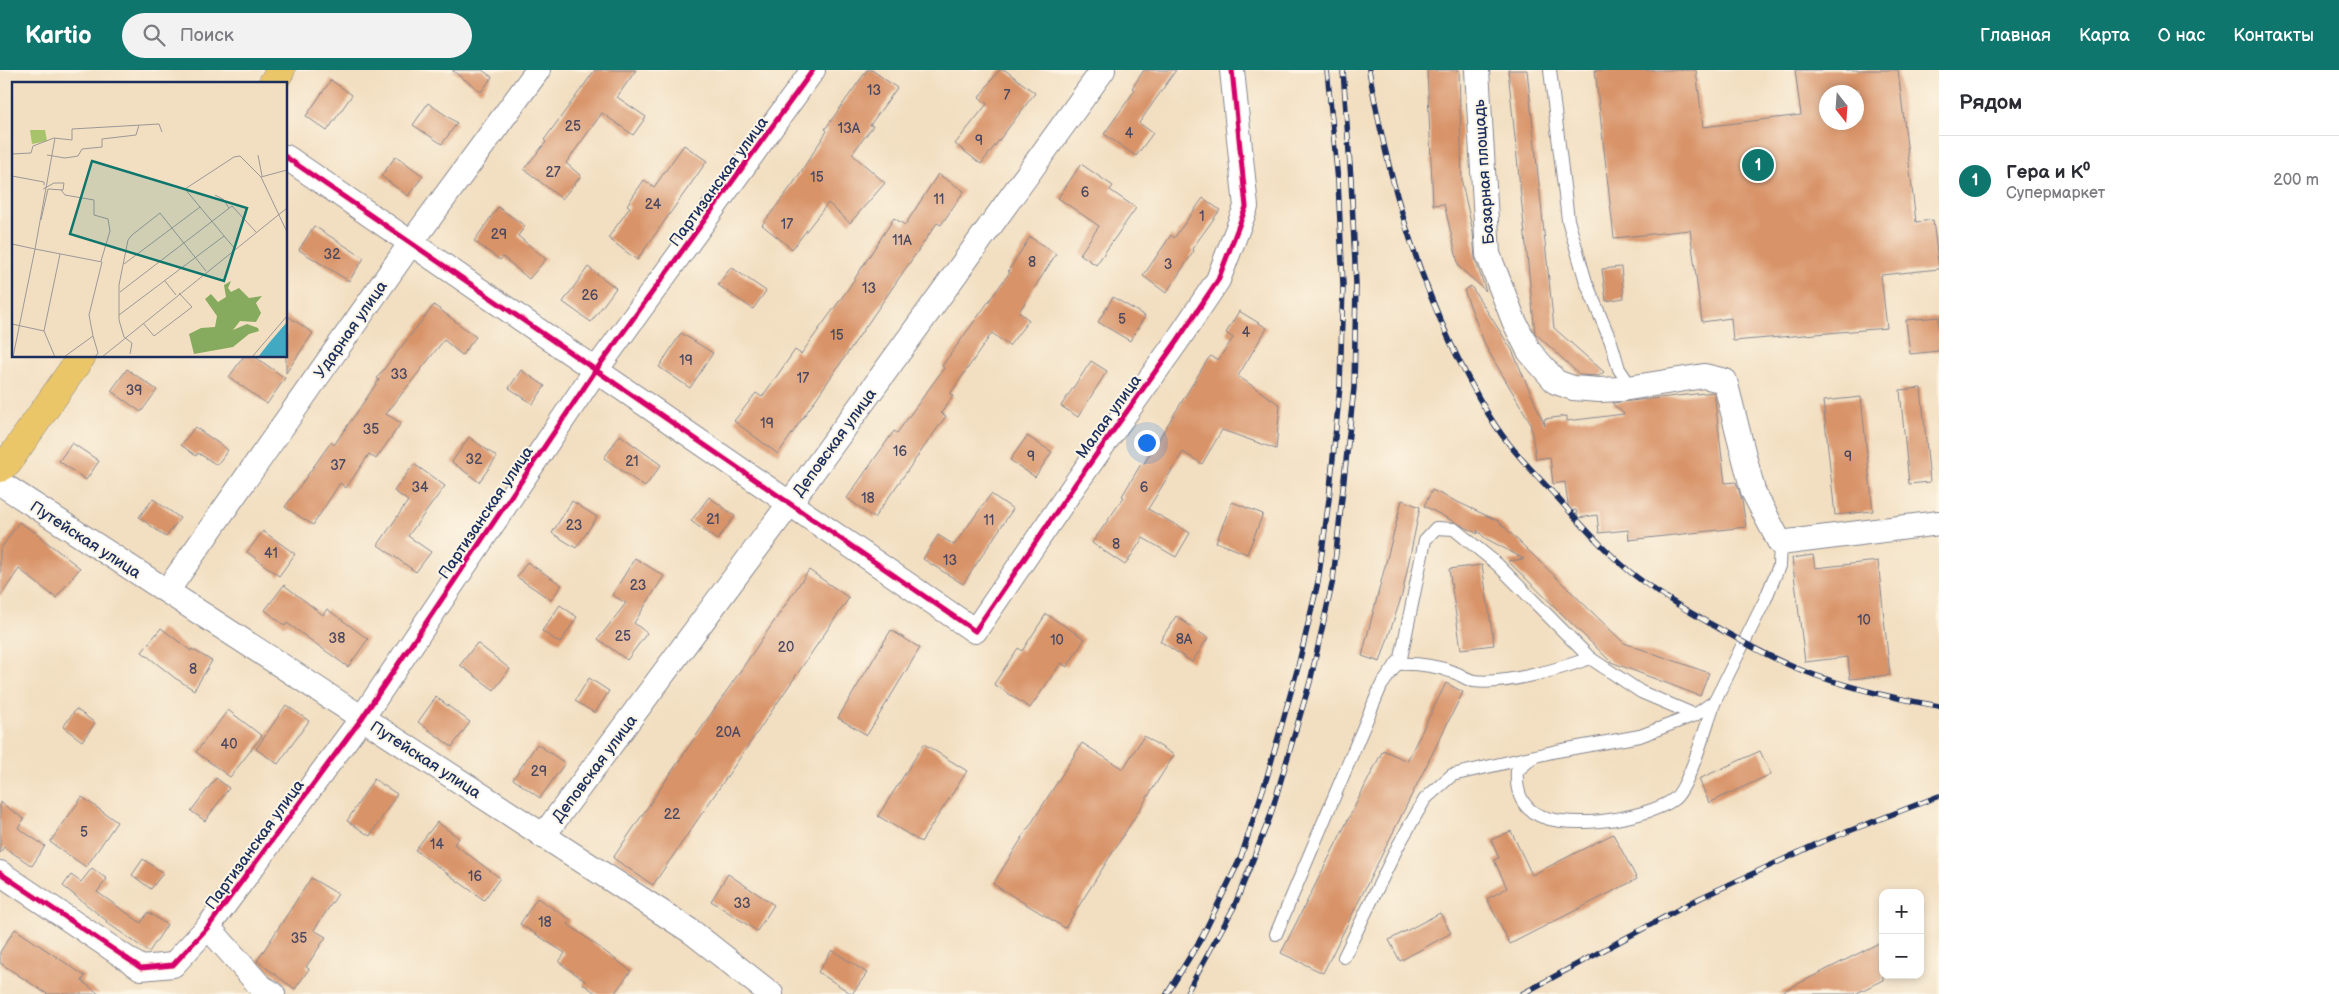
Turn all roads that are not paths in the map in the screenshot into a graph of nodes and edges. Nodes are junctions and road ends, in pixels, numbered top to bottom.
1 (281, 70) edge
2 (538, 70) edge
3 (813, 70) edge
4 (1104, 70) edge
5 (1232, 70) edge
6 (1477, 70) edge
7 (1550, 70) edge
8 (273, 82) edge
9 (288, 158) edge
10 (411, 243) junction
11 (81, 358) edge
12 (596, 370) junction
13 (1631, 387) junction
14 (0, 468) edge
15 (0, 483) edge
16 (790, 503) junction
17 (1939, 523) edge
18 (1780, 543) junction
19 (167, 591) junction
20 (1590, 658) junction
21 (1396, 664) junction
22 (1715, 701) junction
23 (1695, 715) junction
24 (362, 718) junction
25 (1534, 756) junction
26 (543, 836) junction
27 (0, 873) edge
28 (208, 927) junction
29 (1276, 934) dead end
30 (1344, 957) dead end
31 (273, 994) edge
32 (771, 994) edge

1 - 8 main road
2 - 10 street, Ударная улица
3 - 12 street, Партизанская улица
4 - 16 street, Деповская улица
5 - 16 street, Малая улица
6 - 13 street, Базарная площадь
7 - 13 lane
9 - 10 street
10 - 12 street
10 - 19 street, Ударная улица
11 - 14 main road
12 - 16 street
12 - 24 street, Партизанская улица
13 - 18 street, Базарная площадь
15 - 19 street, Путейская улица
16 - 26 street, Деповская улица
17 - 18 street
18 - 22 lane
19 - 24 street, Путейская улица
20 - 21 lane
20 - 21 lane
20 - 23 lane
21 - 29 lane
22 - 23 lane
22 - 25 lane
23 - 25 lane
24 - 26 street, Путейская улица
24 - 28 street, Партизанская улица
25 - 30 lane
26 - 32 street, Путейская улица
27 - 28 street, Партизанская улица
28 - 31 street

